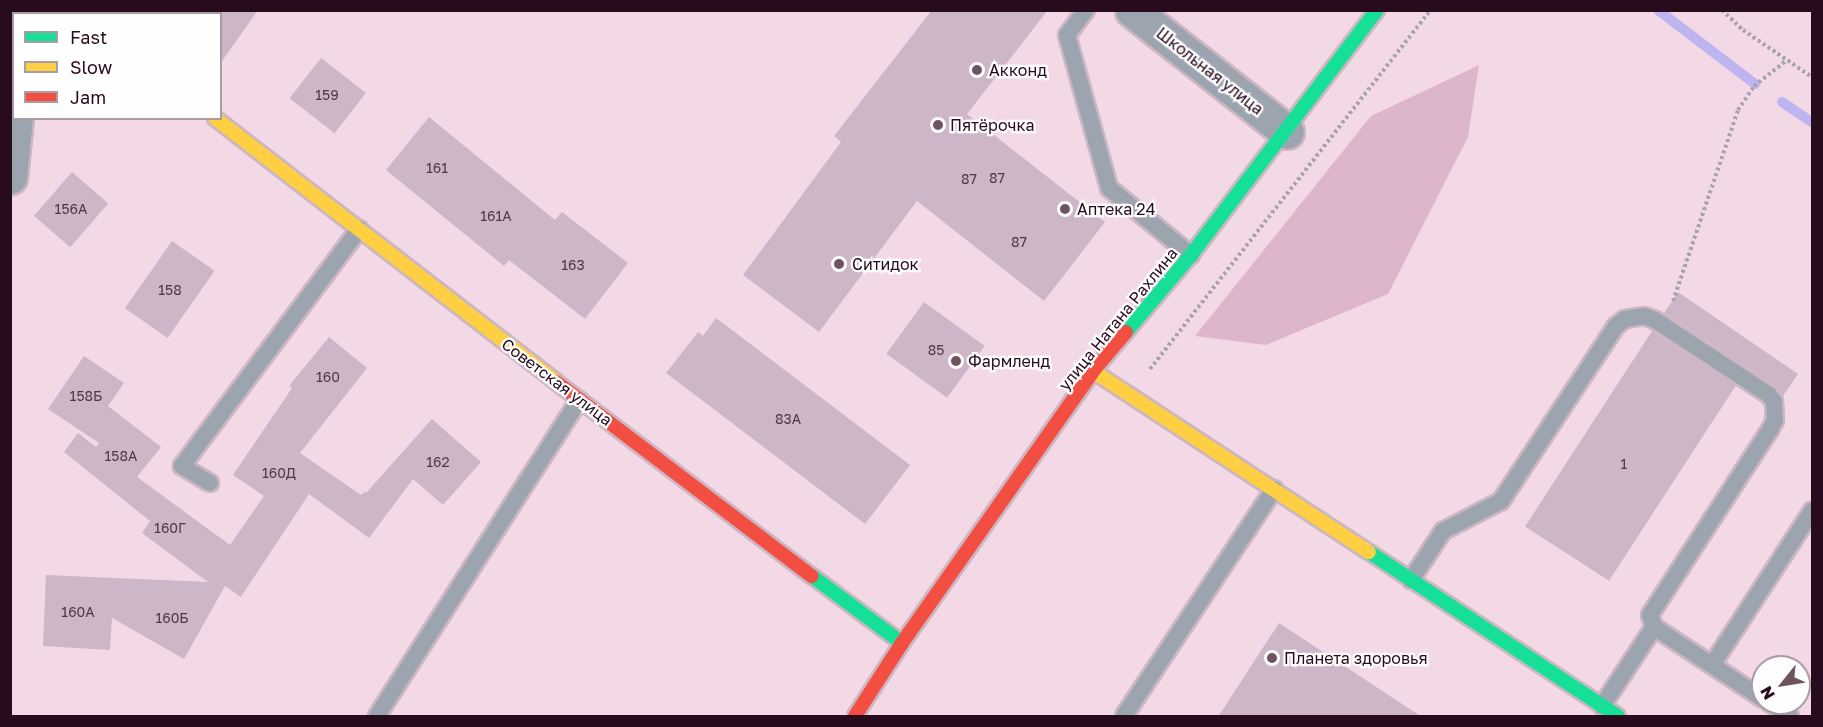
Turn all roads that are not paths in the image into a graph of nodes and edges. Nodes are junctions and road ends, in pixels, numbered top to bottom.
1 (1086, 10) edge
2 (1132, 10) edge
3 (1377, 10) edge
4 (16, 120) edge
5 (218, 120) edge
6 (1287, 132) junction
7 (10, 177) edge
8 (359, 229) junction
9 (1191, 255) junction
10 (1094, 371) junction
11 (579, 400) junction
12 (210, 483) dead end
13 (1274, 489) junction
14 (1812, 512) edge
15 (1411, 580) junction
16 (1654, 627) junction
17 (902, 643) junction
18 (1712, 665) junction
19 (1751, 691) edge
20 (1612, 714) edge
21 (377, 717) edge
22 (855, 717) edge
23 (1124, 717) edge

1 - 9 lane
2 - 6 street, Школьная улица
3 - 6 street, улица Натана Рахлина
4 - 7 street
5 - 8 street, Советская улица
6 - 9 street, улица Натана Рахлина
8 - 11 street, Советская улица
8 - 12 lane
9 - 10 street, улица Натана Рахлина
10 - 13 street
10 - 17 street, улица Натана Рахлина
11 - 17 street, Советская улица
11 - 21 lane
13 - 15 street
13 - 23 lane
14 - 18 lane
15 - 16 lane
15 - 20 street
16 - 18 lane
16 - 20 lane
17 - 22 street, улица Натана Рахлина
18 - 19 lane

